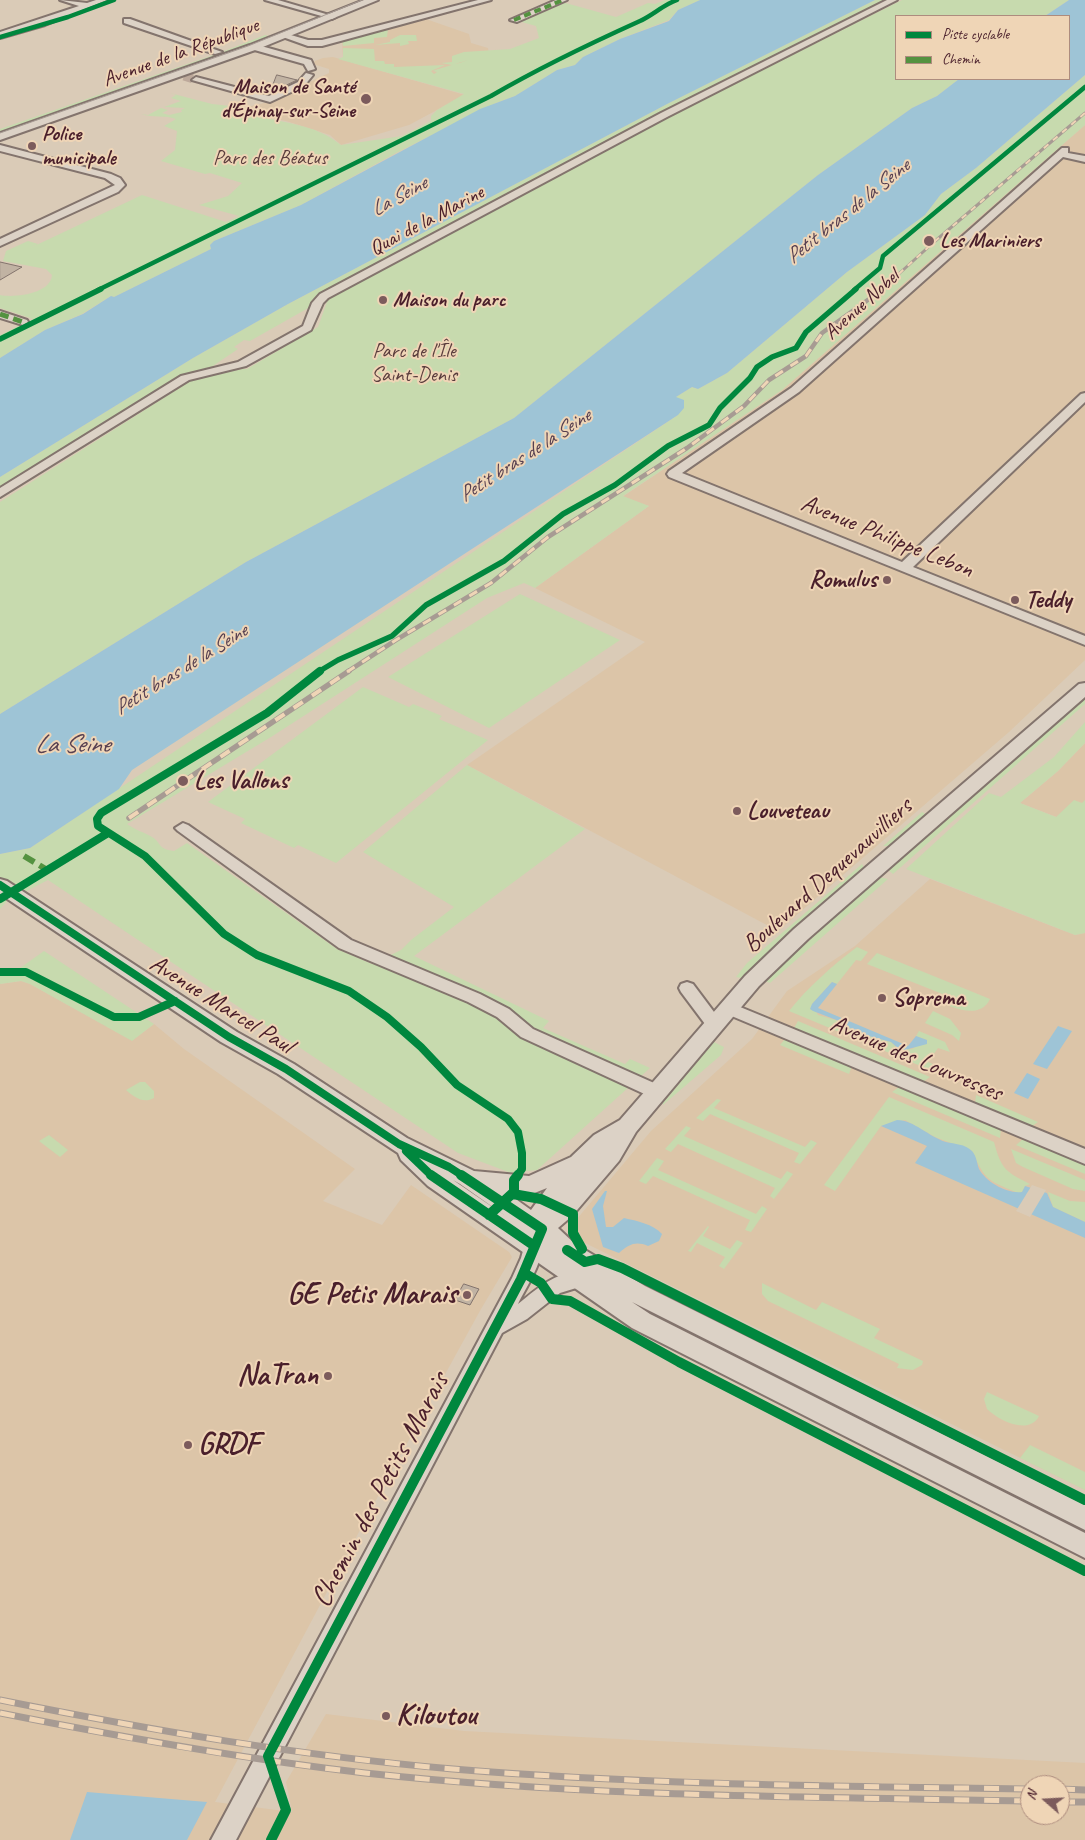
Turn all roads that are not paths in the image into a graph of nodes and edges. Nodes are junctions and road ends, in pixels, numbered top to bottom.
1 (64, 0) edge
2 (103, 0) edge
3 (269, 0) edge
4 (350, 0) edge
5 (373, 0) edge
6 (487, 0) edge
7 (563, 0) edge
8 (893, 0) edge
9 (88, 6) junction
10 (316, 12) junction
11 (332, 17) junction
12 (514, 20) dead end
13 (127, 21) dead end
14 (0, 35) edge
15 (284, 36) junction
16 (254, 47) junction
17 (218, 52) junction
18 (196, 80) tunnel mouth
19 (0, 127) edge
20 (0, 137) edge
21 (0, 148) edge
22 (1085, 159) edge
23 (0, 243) edge
24 (0, 314) edge
25 (23, 322) dead end
26 (1085, 396) edge
27 (673, 474) joint
28 (0, 493) edge
29 (905, 567) junction
30 (1085, 641) edge
31 (1085, 688) edge
32 (182, 828) dead end
33 (0, 885) edge
34 (687, 988) dead end
35 (721, 1016) junction
36 (657, 1092) junction
37 (628, 1126) junction
38 (399, 1144) junction
39 (1085, 1157) edge
40 (581, 1162) junction
41 (468, 1178) junction
42 (538, 1237) junction
43 (578, 1280) junction
44 (494, 1328) junction
45 (1085, 1518) edge
46 (1085, 1546) edge
47 (224, 1840) edge

1 - 9 street
2 - 9 street
3 - 10 street
4 - 10 main road, Avenue de la République
5 - 11 main road, Avenue de la République
6 - 15 street
7 - 12 street
8 - 28 street, Quai de la Marine
9 - 14 street
10 - 11 street
10 - 17 main road, Avenue de la République
11 - 15 main road, Avenue de la République
13 - 17 street
15 - 16 main road, Avenue de la République
16 - 18 street
16 - 20 main road, Avenue de la République
17 - 19 main road, Avenue de la République
21 - 23 street
22 - 27 street, Avenue Nobel
24 - 25 street
26 - 29 street
27 - 29 street, Avenue Philippe Lebon
29 - 30 street, Avenue Philippe Lebon
31 - 35 main road, Boulevard Dequevauvilliers
32 - 36 street
33 - 38 main road, Avenue Marcel Paul
34 - 35 street
35 - 36 main road, Boulevard Dequevauvilliers
35 - 39 street, Avenue des Louvresses
36 - 37 main road, Boulevard Dequevauvilliers
37 - 40 main road, Boulevard Dequevauvilliers
37 - 42 main road, Boulevard Dequevauvilliers
38 - 41 main road, Avenue Marcel Paul
38 - 42 main road, Avenue Marcel Paul
40 - 41 main road, Boulevard Dequevauvilliers
40 - 42 main road, Boulevard Dequevauvilliers
41 - 42 main road, Avenue Marcel Paul
42 - 43 main road, Avenue Marcel Paul
42 - 44 street, Chemin des Petits Marais
42 - 45 main road, Avenue Marcel Paul
43 - 44 street
43 - 46 main road, Avenue Marcel Paul
44 - 47 street, Chemin des Petits Marais

